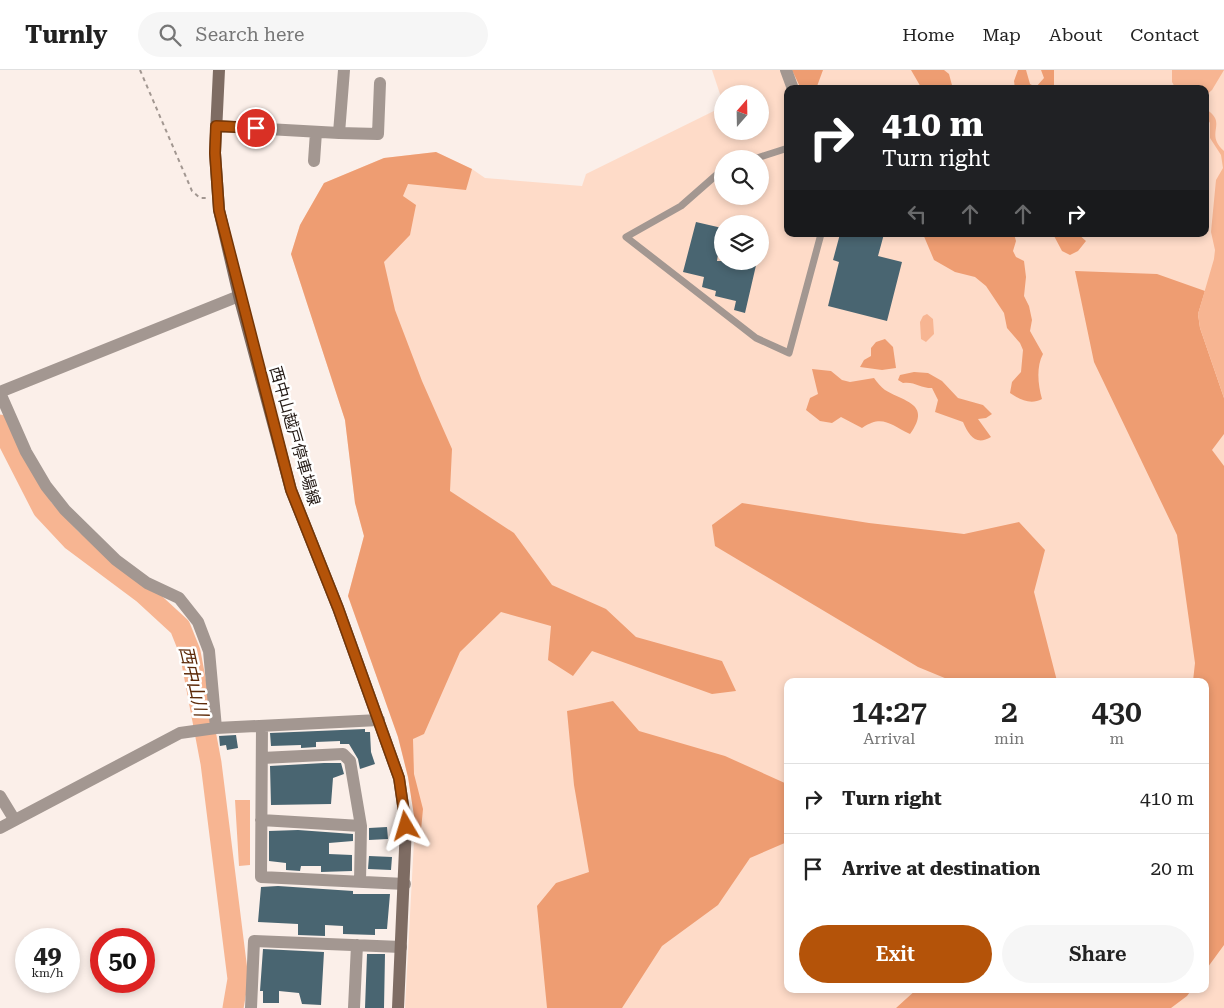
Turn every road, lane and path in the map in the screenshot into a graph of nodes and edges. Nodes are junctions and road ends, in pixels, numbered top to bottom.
1 (140, 70) edge
2 (219, 70) edge
3 (344, 70) edge
4 (786, 70) edge
5 (380, 83) dead end
6 (792, 85) edge
7 (216, 126) junction
8 (316, 132) junction
9 (340, 133) junction
10 (784, 149) edge
11 (769, 154) edge
12 (314, 161) dead end
13 (714, 177) edge
14 (218, 198) junction
15 (820, 237) edge
16 (239, 296) junction
17 (0, 393) edge
18 (379, 720) junction
19 (262, 726) junction
20 (215, 728) junction
21 (262, 758) junction
22 (0, 796) edge
23 (14, 819) junction
24 (261, 820) junction
25 (361, 826) junction
26 (0, 828) edge
27 (360, 882) junction
28 (405, 884) junction
29 (357, 945) junction
30 (401, 947) junction
31 (251, 1008) edge
32 (354, 1008) edge
33 (398, 1008) edge

1 - 14 path
2 - 7 main road, 西中山越戸停車場線
3 - 9 street
4 - 6 street
5 - 9 street
7 - 8 street
7 - 14 main road, 西中山越戸停車場線
8 - 9 street
8 - 12 street
10 - 11 lane
13 - 15 lane
14 - 16 main road, 西中山越戸停車場線
16 - 17 street
16 - 18 main road, 西中山越戸停車場線
17 - 20 street
18 - 19 street
18 - 28 main road, 西中山越戸停車場線
19 - 20 street
19 - 21 street
20 - 23 street
21 - 24 street
21 - 25 street
22 - 23 street
23 - 26 street
24 - 25 street
24 - 27 street
25 - 27 street
27 - 28 street
28 - 30 main road, 西中山越戸停車場線
29 - 30 street
29 - 31 street
29 - 32 street
30 - 33 main road, 西中山越戸停車場線

